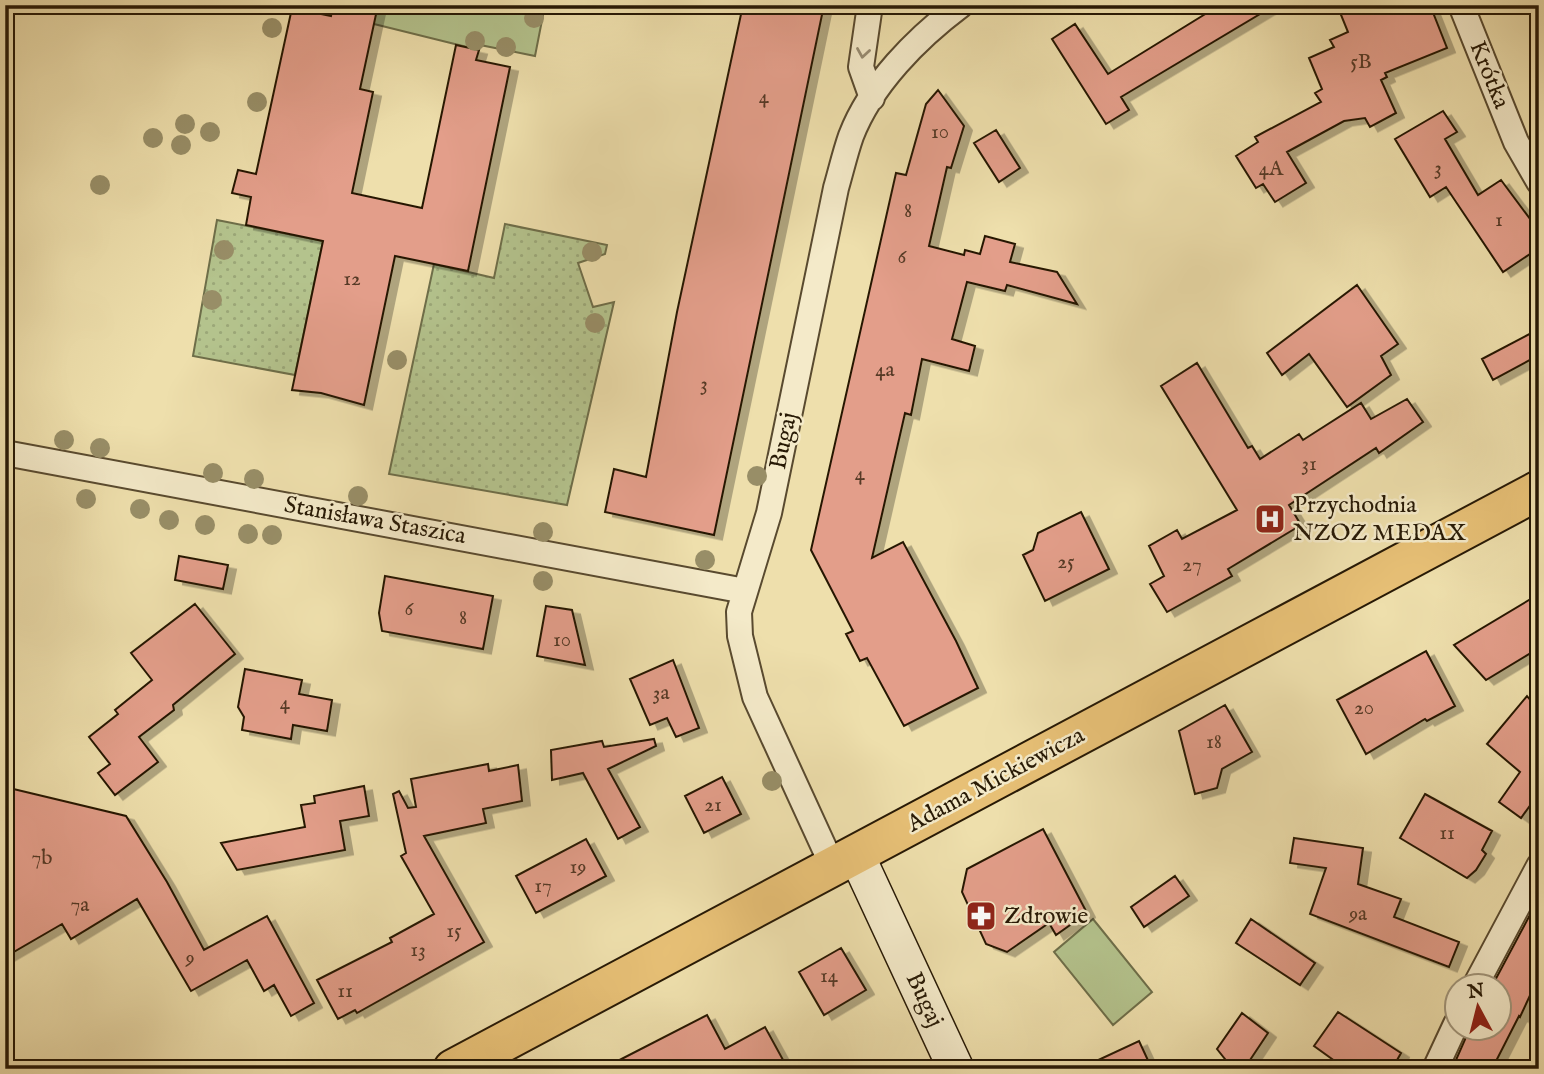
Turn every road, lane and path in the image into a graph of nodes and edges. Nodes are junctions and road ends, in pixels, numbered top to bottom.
1 (870, 5) edge
2 (961, 5) edge
3 (1461, 5) edge
4 (872, 99) junction
5 (1539, 182) edge
6 (5, 453) edge
7 (1539, 489) edge
8 (745, 591) junction
9 (845, 861) junction
10 (1539, 866) edge
11 (1482, 972) edge
12 (1448, 1042) edge
13 (453, 1069) edge
14 (956, 1069) edge
15 (1435, 1069) edge

1 -> 4 street
2 - 4 street, Bugaj
3 - 5 street, Krótka
4 - 8 street, Bugaj
6 - 8 street, Stanisława Staszica
7 - 9 main road, Adama Mickiewicza
8 - 9 street, Bugaj
9 - 13 main road, Adama Mickiewicza
9 - 14 street, Bugaj
10 - 11 street
12 - 15 street

